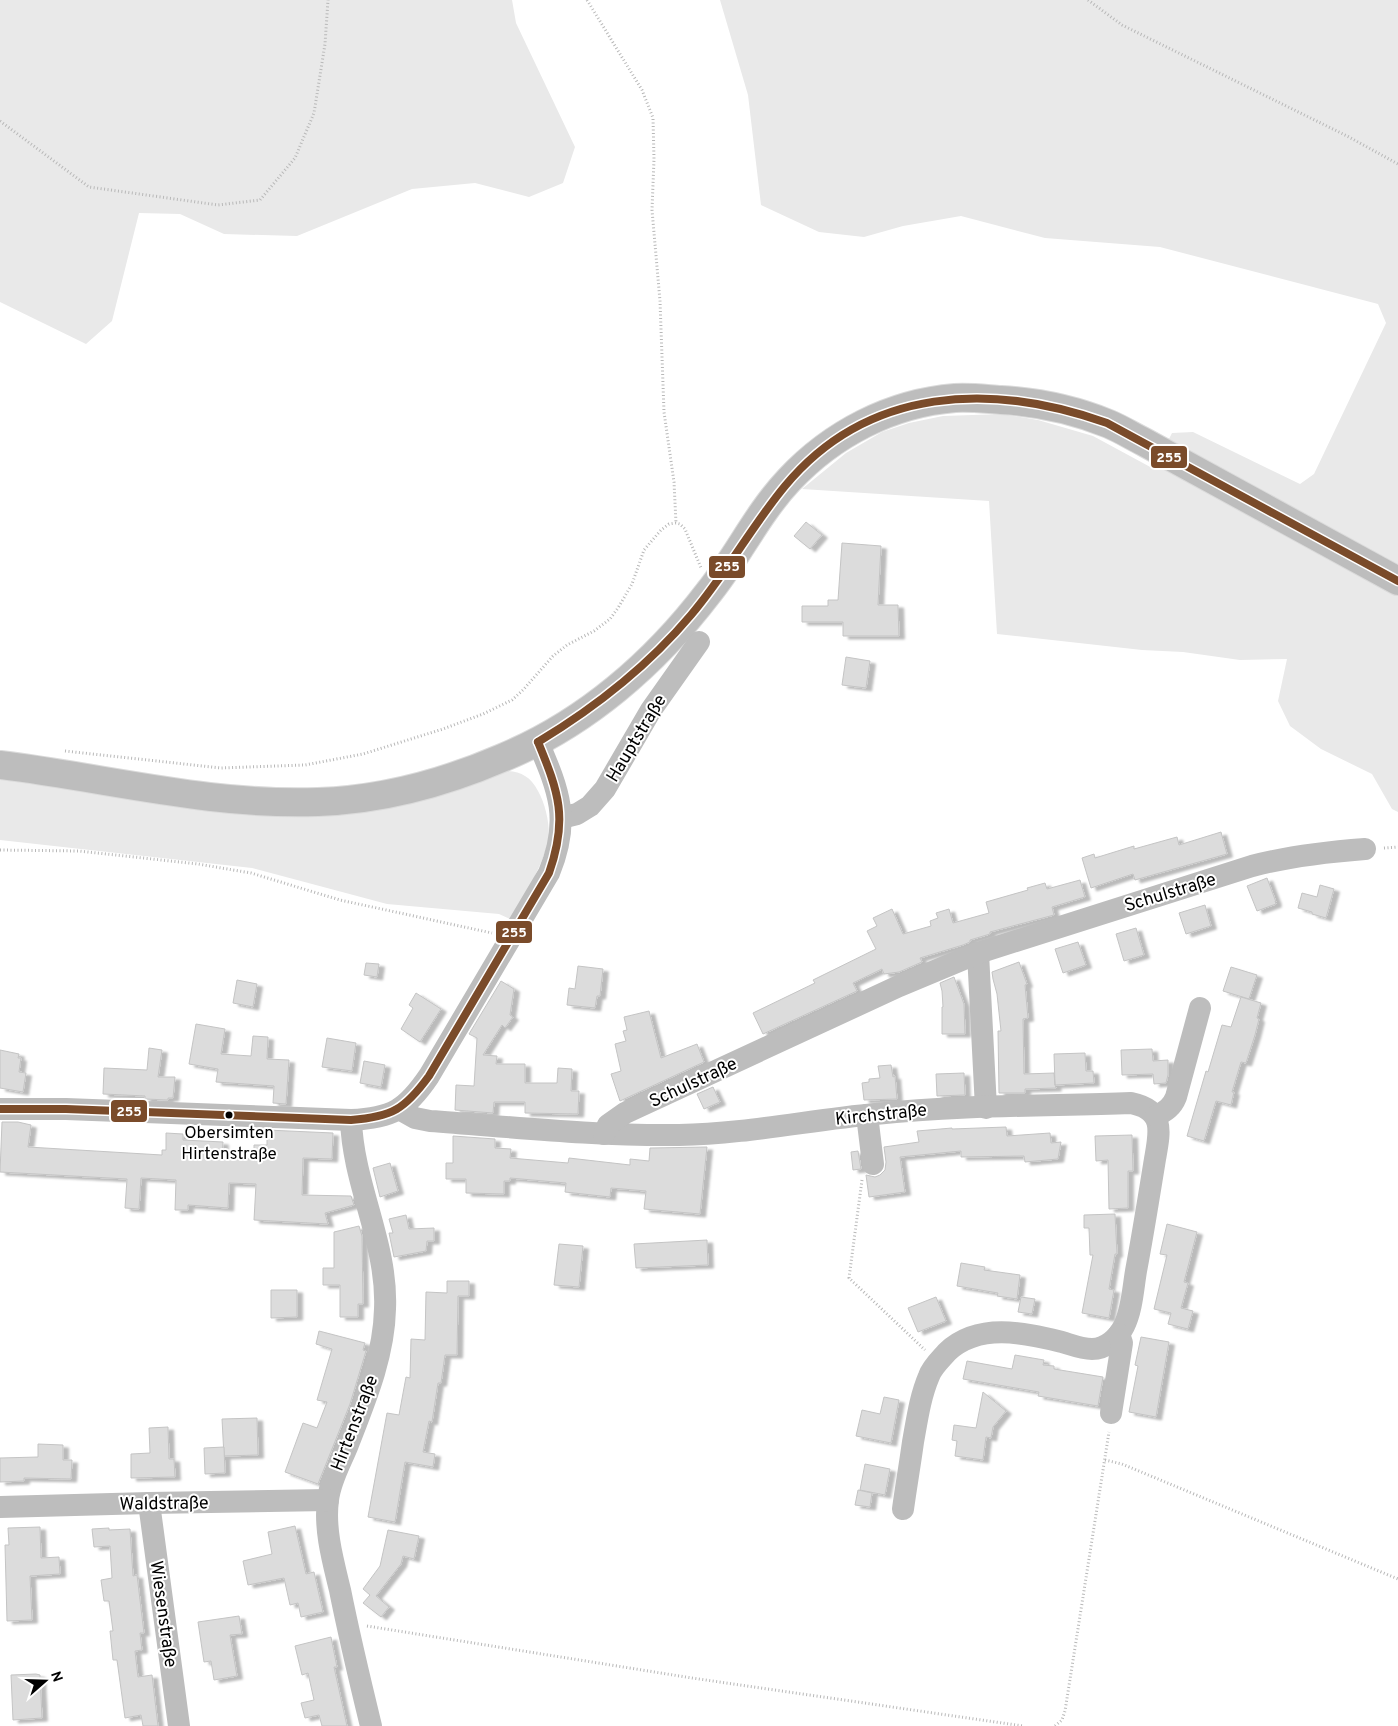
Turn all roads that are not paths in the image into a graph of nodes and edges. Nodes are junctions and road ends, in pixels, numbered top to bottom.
1 (1398, 581) edge
2 (699, 642) dead end
3 (538, 742) junction
4 (0, 765) edge
5 (561, 818) junction
6 (1365, 849) dead end
7 (978, 952) junction
8 (1200, 1008) dead end
9 (986, 1108) junction
10 (0, 1109) edge
11 (400, 1110) junction
12 (867, 1115) junction
13 (1156, 1116) junction
14 (351, 1120) junction
15 (604, 1134) junction
16 (873, 1164) road end
17 (1119, 1334) junction
18 (1111, 1413) road end
19 (328, 1500) junction
20 (148, 1503) junction
21 (0, 1507) edge
22 (903, 1509) dead end
23 (179, 1726) edge
24 (371, 1726) edge

1 - 3 main road
2 - 5 street, Hauptstraße
3 - 4 main road
3 - 5 street
5 - 11 street
6 - 7 street, Schulstraße
7 - 9 street
7 - 15 street, Schulstraße
8 - 13 street
9 - 12 street, Kirchstraße
9 - 13 street, Kirchstraße
10 - 14 street
11 - 14 street
11 - 15 street
12 - 15 street, Kirchstraße
12 - 16 street
13 - 17 street
14 - 19 street, Hirtenstraße
17 - 18 street
17 - 22 street
19 - 20 street, Waldstraße
19 - 24 street, Hirtenstraße
20 - 21 street, Waldstraße
20 - 23 street, Wiesenstraße

